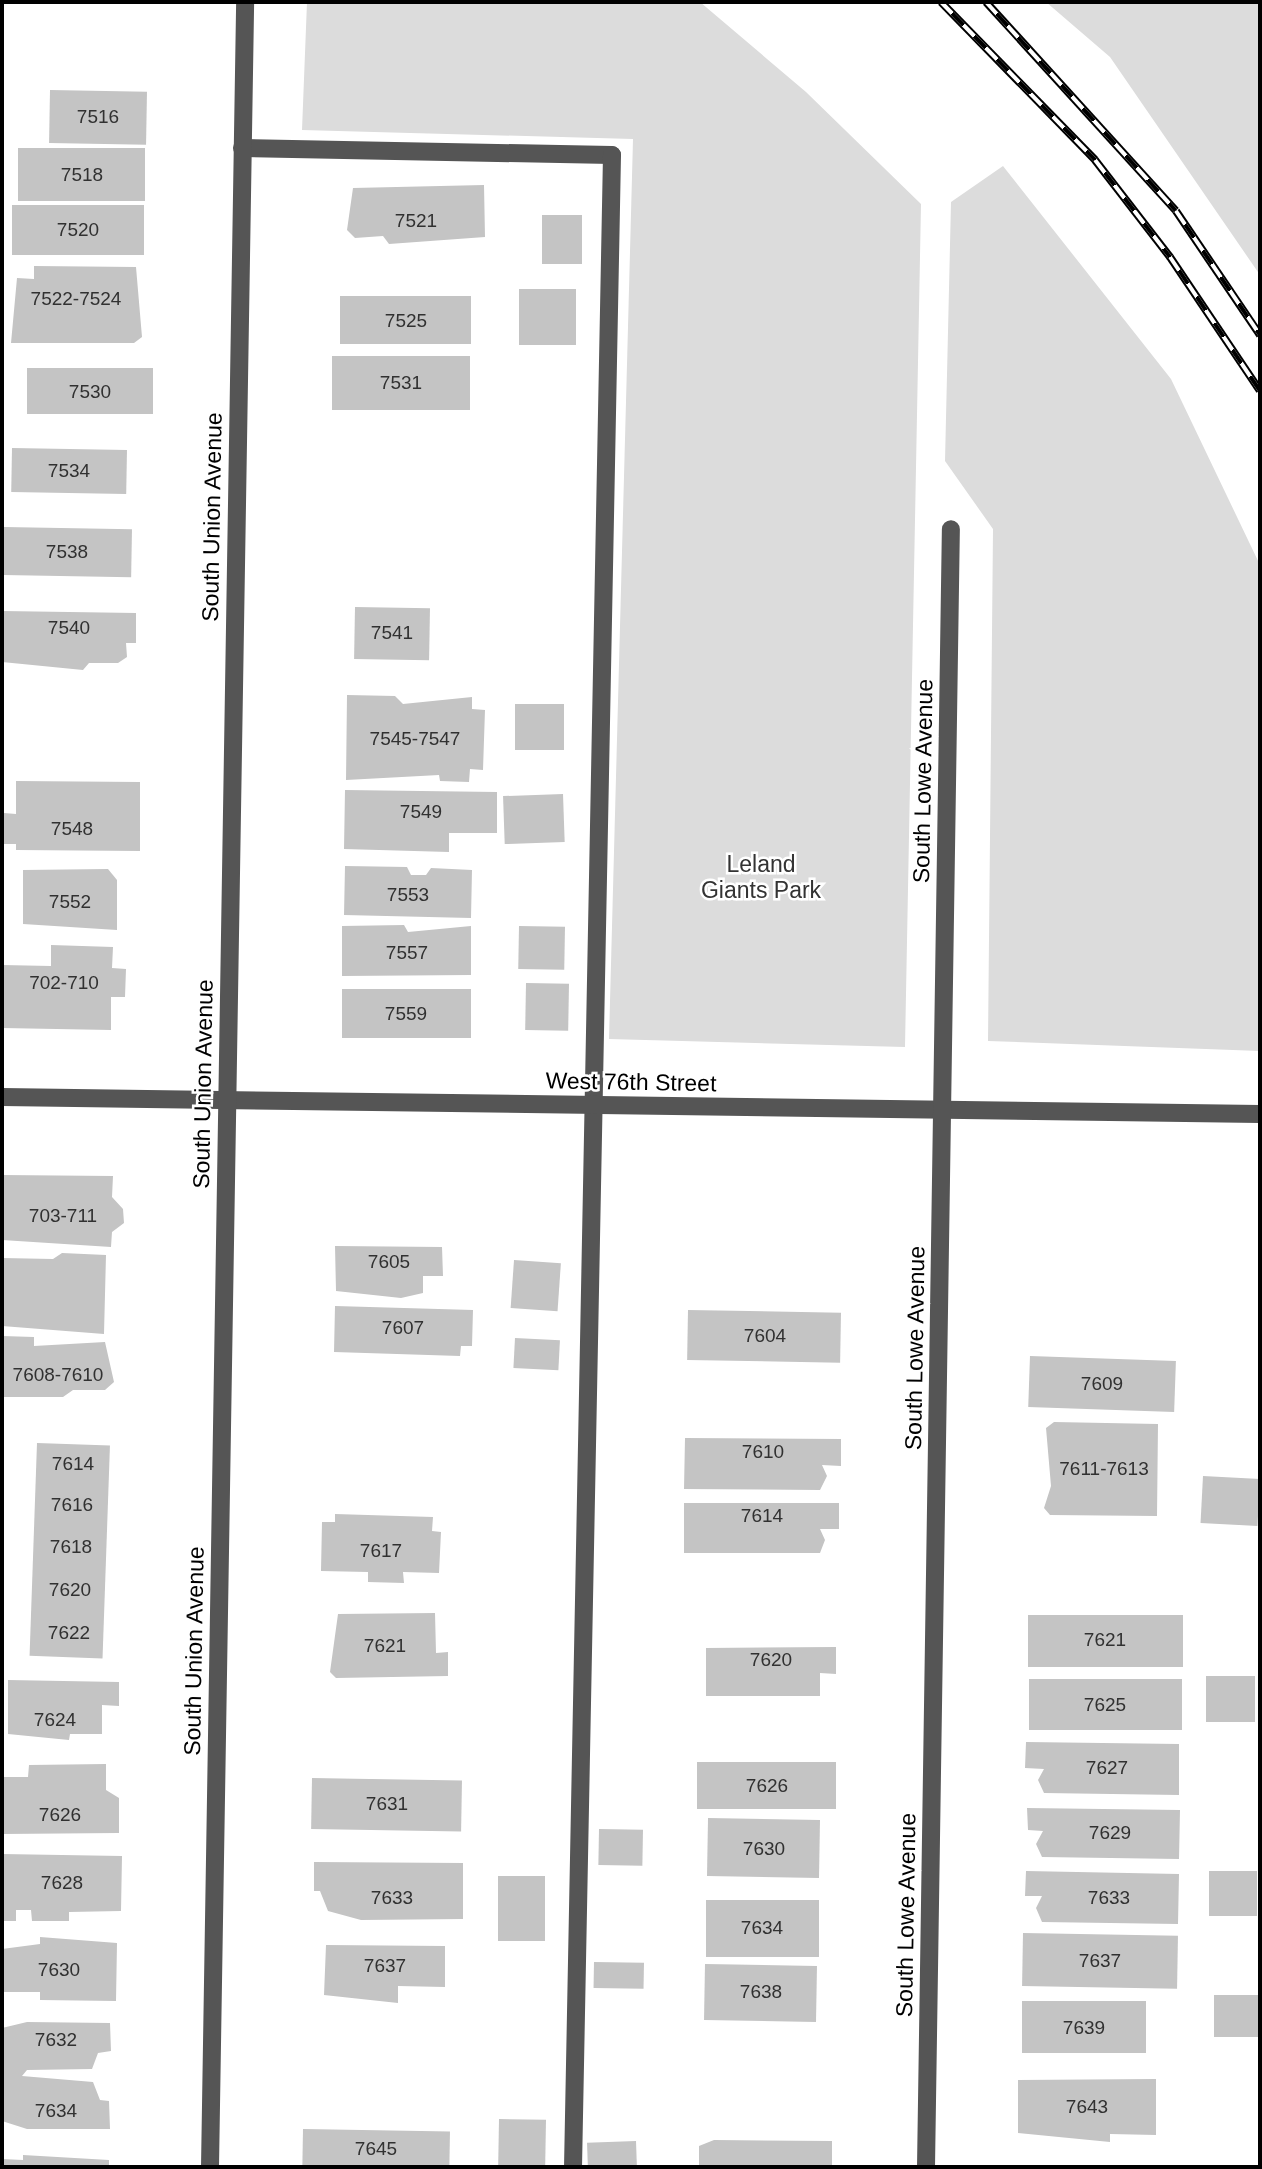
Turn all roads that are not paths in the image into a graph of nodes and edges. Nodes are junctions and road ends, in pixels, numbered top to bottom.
1 (244, 2) edge
2 (242, 148) junction
3 (951, 529) dead end
4 (2, 1097) edge
5 (227, 1100) junction
6 (593, 1106) junction
7 (944, 1110) junction
8 (1260, 1114) edge
9 (210, 2167) edge
10 (573, 2167) edge
11 (926, 2167) edge

1 - 2 street, South Union Avenue
2 - 5 street, South Union Avenue
2 - 6 street
3 - 7 street, South Lowe Avenue
4 - 5 street, West 76th Street
5 - 6 street, West 76th Street
5 - 9 street, South Union Avenue
6 - 7 street, West 76th Street
6 - 10 street
7 - 8 street, West 76th Street
7 - 11 street, South Lowe Avenue

